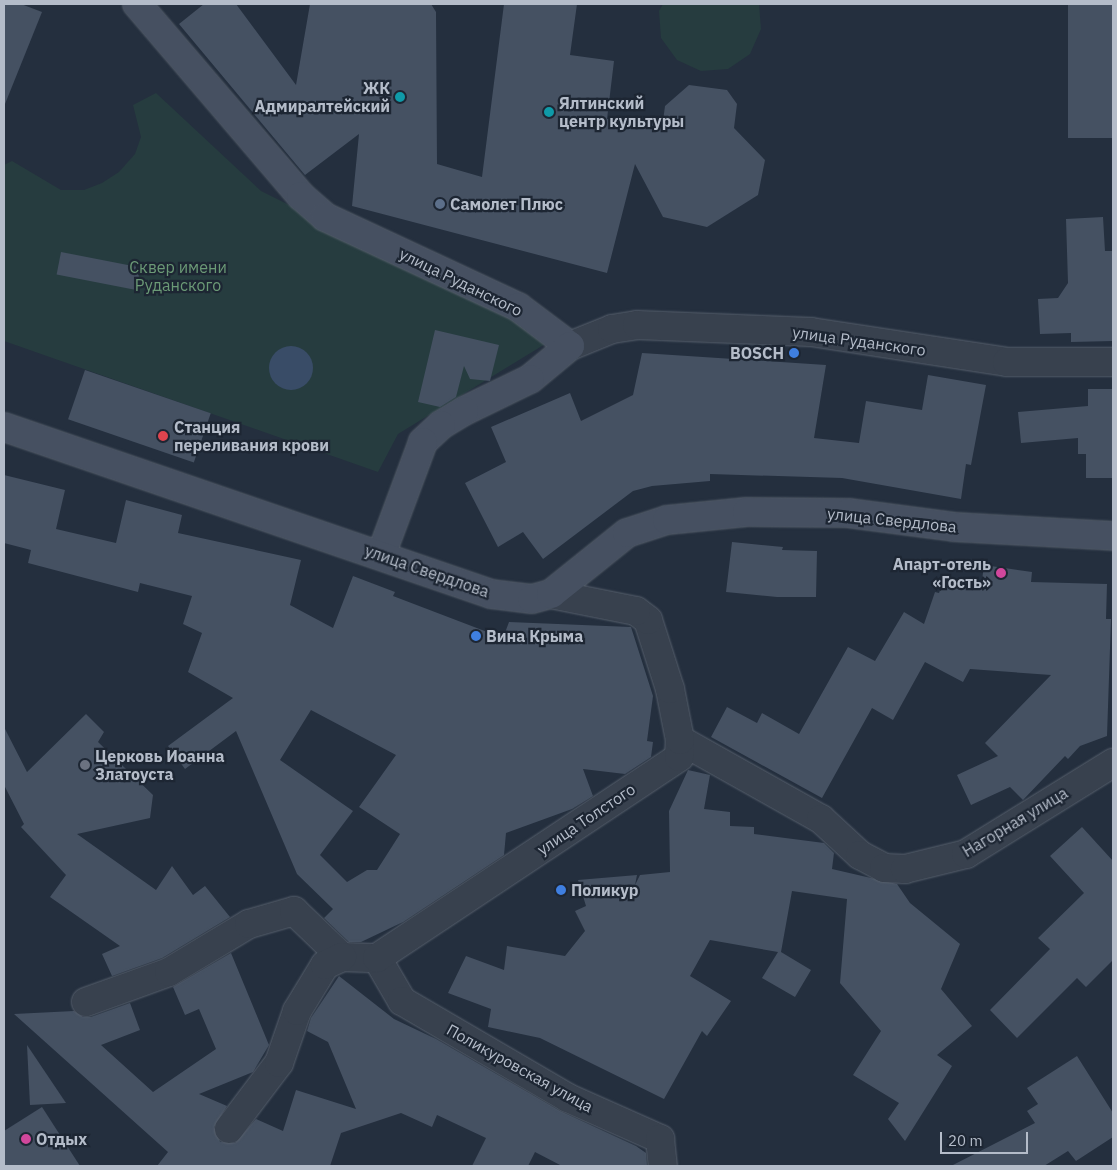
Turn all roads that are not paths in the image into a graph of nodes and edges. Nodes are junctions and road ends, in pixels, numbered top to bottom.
1 (136, 4) edge
2 (570, 346) junction
3 (1113, 362) edge
4 (4, 427) edge
5 (1113, 536) edge
6 (381, 555) junction
7 (551, 594) junction
8 (680, 740) junction
9 (1113, 763) edge
10 (342, 957) junction
11 (377, 958) junction
12 (86, 1002) dead end
13 (229, 1130) dead end
14 (663, 1166) edge

1 - 2 main road, улица Руданского
2 - 3 street, улица Руданского
2 - 6 main road
4 - 6 main road, улица Свердлова
5 - 7 main road, улица Свердлова
6 - 7 main road, улица Свердлова
7 - 8 street
8 - 9 street, Нагорная улица
8 - 11 street, улица Толстого
10 - 11 street
10 - 12 street
10 - 13 street
11 - 14 street, Поликуровская улица

